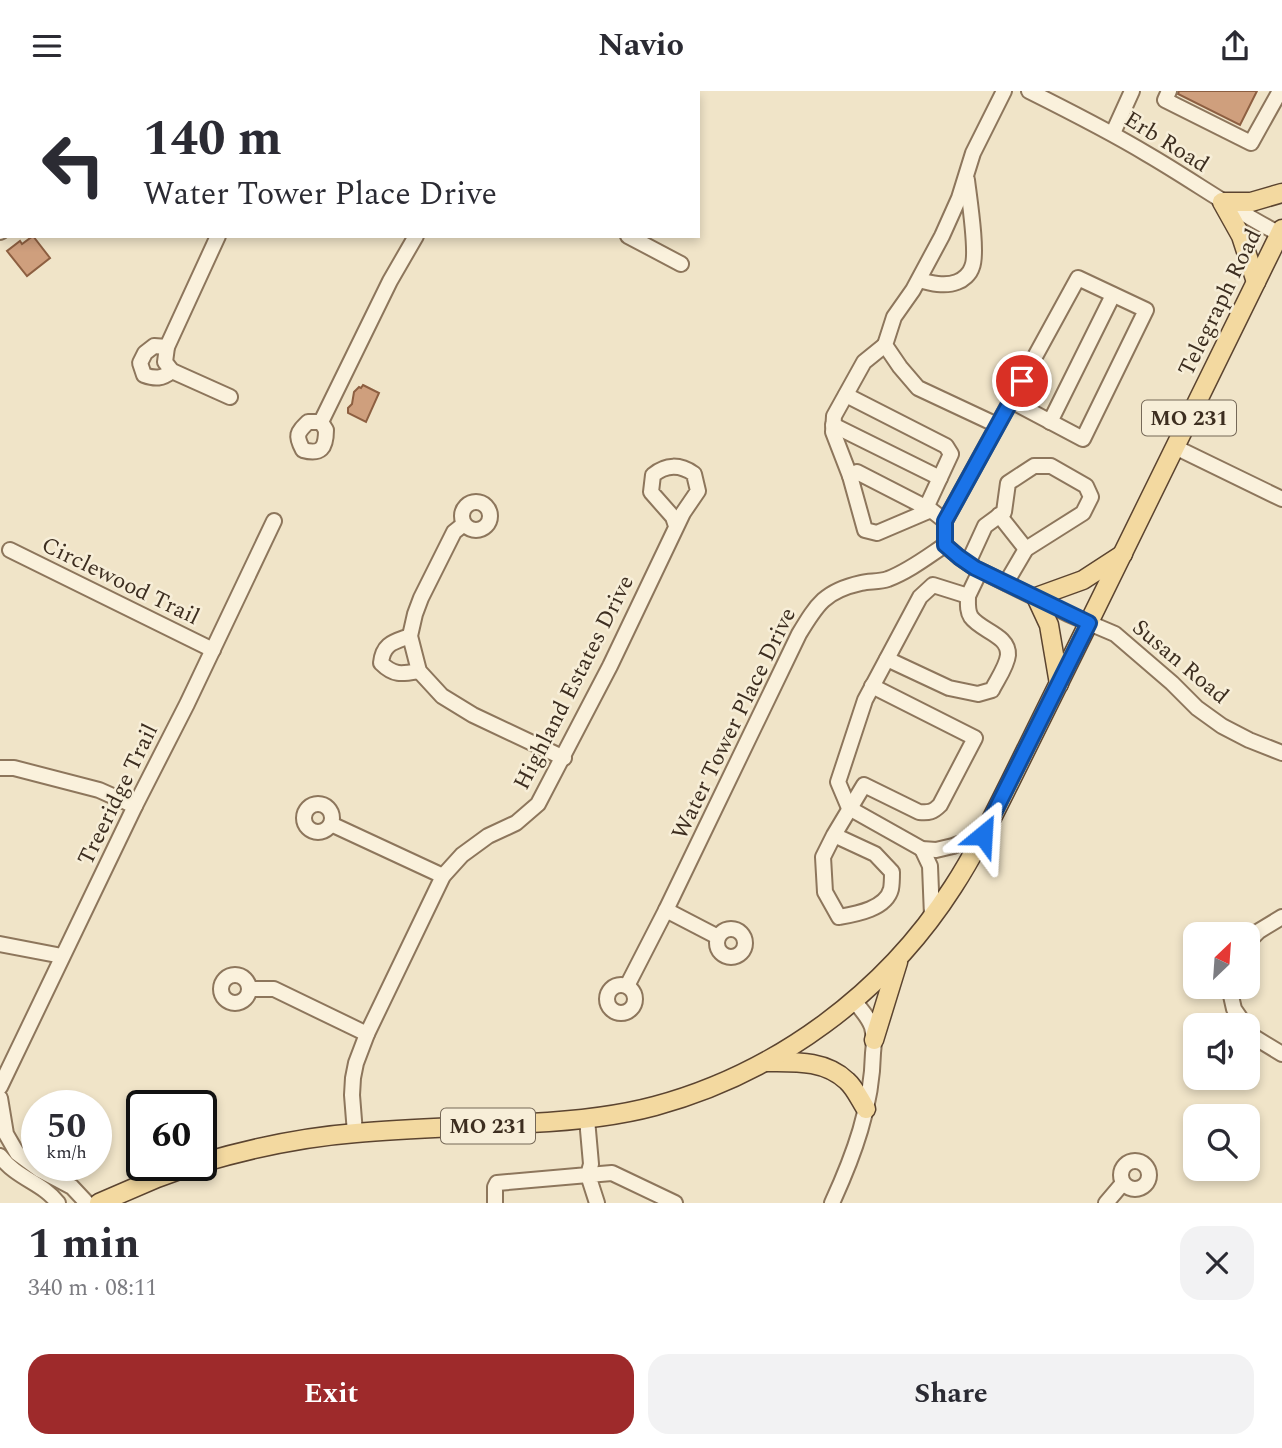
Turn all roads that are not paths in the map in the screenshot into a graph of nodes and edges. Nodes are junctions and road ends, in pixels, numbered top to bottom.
1 (1004, 91) edge
2 (1029, 91) edge
3 (1132, 91) edge
4 (1169, 91) edge
5 (1280, 91) edge
6 (1113, 134) junction
7 (967, 174) junction
8 (1282, 193) edge
9 (1222, 202) junction
10 (1281, 232) edge
11 (217, 238) edge
12 (415, 238) edge
13 (632, 238) edge
14 (681, 264) dead end
15 (919, 280) junction
16 (1256, 282) junction
17 (1113, 295) junction
18 (885, 345) junction
19 (167, 347) junction
20 (172, 371) junction
21 (845, 395) junction
22 (230, 397) dead end
23 (1011, 401) junction
24 (321, 422) dead end
25 (1050, 422) junction
26 (834, 425) junction
27 (998, 425) junction
28 (1175, 447) junction
29 (850, 476) junction
30 (940, 478) junction
31 (1282, 499) edge
32 (928, 509) junction
33 (999, 516) junction
34 (274, 521) dead end
35 (945, 521) junction
36 (464, 524) dead end
37 (676, 526) dead end
38 (945, 545) junction
39 (1026, 549) junction
40 (10, 551) dead end
41 (1123, 554) junction
42 (974, 567) junction
43 (1006, 583) junction
44 (968, 596) junction
45 (1035, 597) junction
46 (1089, 623) junction
47 (410, 636) junction
48 (213, 650) junction
49 (887, 659) junction
50 (419, 671) junction
51 (1059, 684) junction
52 (872, 686) junction
53 (1282, 753) edge
54 (564, 758) junction
55 (0, 768) edge
56 (135, 806) junction
57 (849, 808) junction
58 (331, 824) dead end
59 (834, 835) junction
60 (983, 835) junction
61 (922, 849) junction
62 (443, 876) junction
63 (666, 910) junction
64 (932, 916) junction
65 (1282, 917) edge
66 (1260, 930) edge
67 (718, 937) dead end
68 (0, 944) edge
69 (901, 955) junction
70 (62, 956) junction
71 (628, 986) dead end
72 (249, 989) dead end
73 (853, 1000) junction
74 (367, 1034) junction
75 (874, 1040) junction
76 (1260, 1041) edge
77 (1282, 1054) edge
78 (767, 1062) junction
79 (0, 1087) edge
80 (0, 1098) edge
81 (866, 1109) junction
82 (587, 1119) junction
83 (355, 1133) junction
84 (0, 1156) edge
85 (217, 1159) edge
86 (588, 1175) junction
87 (149, 1181) edge
88 (1123, 1183) dead end
89 (58, 1203) edge
90 (87, 1203) edge
91 (99, 1203) edge
92 (495, 1203) edge
93 (597, 1203) edge
94 (675, 1203) edge
95 (832, 1203) edge
96 (1106, 1203) edge

1 - 7 street
2 - 6 street, Erb Road
3 - 6 street
4 - 5 street
6 - 9 street, Erb Road
7 - 15 street
7 - 15 street
8 - 9 main road
9 - 10 street, Erb Road
9 - 16 main road
10 - 16 main road, Telegraph Road / MO 231
11 - 19 street
12 - 24 street
13 - 14 street
15 - 18 street
16 - 28 main road, Telegraph Road / MO 231
17 - 23 street
17 - 25 street
17 - 25 street
18 - 21 street
18 - 27 street
19 - 20 street
19 - 20 street
20 - 22 street
21 - 26 street
21 - 30 street
23 - 25 street
23 - 27 street
26 - 29 street
26 - 30 street
27 - 35 street
28 - 31 street
28 - 41 main road, Telegraph Road / MO 231
29 - 32 street
29 - 32 street
30 - 32 street
32 - 35 street
33 - 39 street
33 - 39 street
33 - 42 street
34 - 48 street, Treeridge Trail
35 - 38 street
36 - 47 street
37 - 54 street, Highland Estates Drive
38 - 42 street
38 - 63 street, Water Tower Place Drive
39 - 43 street
40 - 48 street, Circlewood Trail
41 - 45 main road
41 - 46 main road, Telegraph Road / MO 231
42 - 43 street
42 - 44 street
43 - 45 street
44 - 49 street
44 - 49 street
45 - 46 street
45 - 51 main road
46 - 51 main road, Telegraph Road / MO 231
46 - 53 street, Susan Road
47 - 50 street
47 - 50 street
48 - 56 street, Treeridge Trail
49 - 52 street
50 - 54 street
51 - 60 main road, Telegraph Road / MO 231
52 - 57 street
52 - 57 street
54 - 62 street, Highland Estates Drive
55 - 56 street
56 - 70 street, Treeridge Trail
57 - 59 street
57 - 61 street
58 - 62 street
59 - 59 street
60 - 61 street
60 - 64 main road, Telegraph Road / MO 231
61 - 64 street
62 - 74 street, Highland Estates Drive
63 - 67 street
63 - 71 street, Water Tower Place Drive
64 - 69 main road, Telegraph Road / MO 231
65 - 66 street
68 - 70 street
69 - 73 main road, Telegraph Road / MO 231
69 - 75 main road
70 - 79 street, Treeridge Trail
72 - 74 street
73 - 75 street
73 - 78 main road, Telegraph Road / MO 231
74 - 83 street, Highland Estates Drive
75 - 81 street
76 - 77 street
78 - 81 main road
78 - 82 main road, Telegraph Road / MO 231
80 - 90 street
81 - 95 street
82 - 83 main road, Telegraph Road / MO 231
82 - 86 street
83 - 85 main road, Telegraph Road / MO 231
84 - 89 street
86 - 92 street
86 - 93 street
86 - 94 street
87 - 91 main road
88 - 96 street

